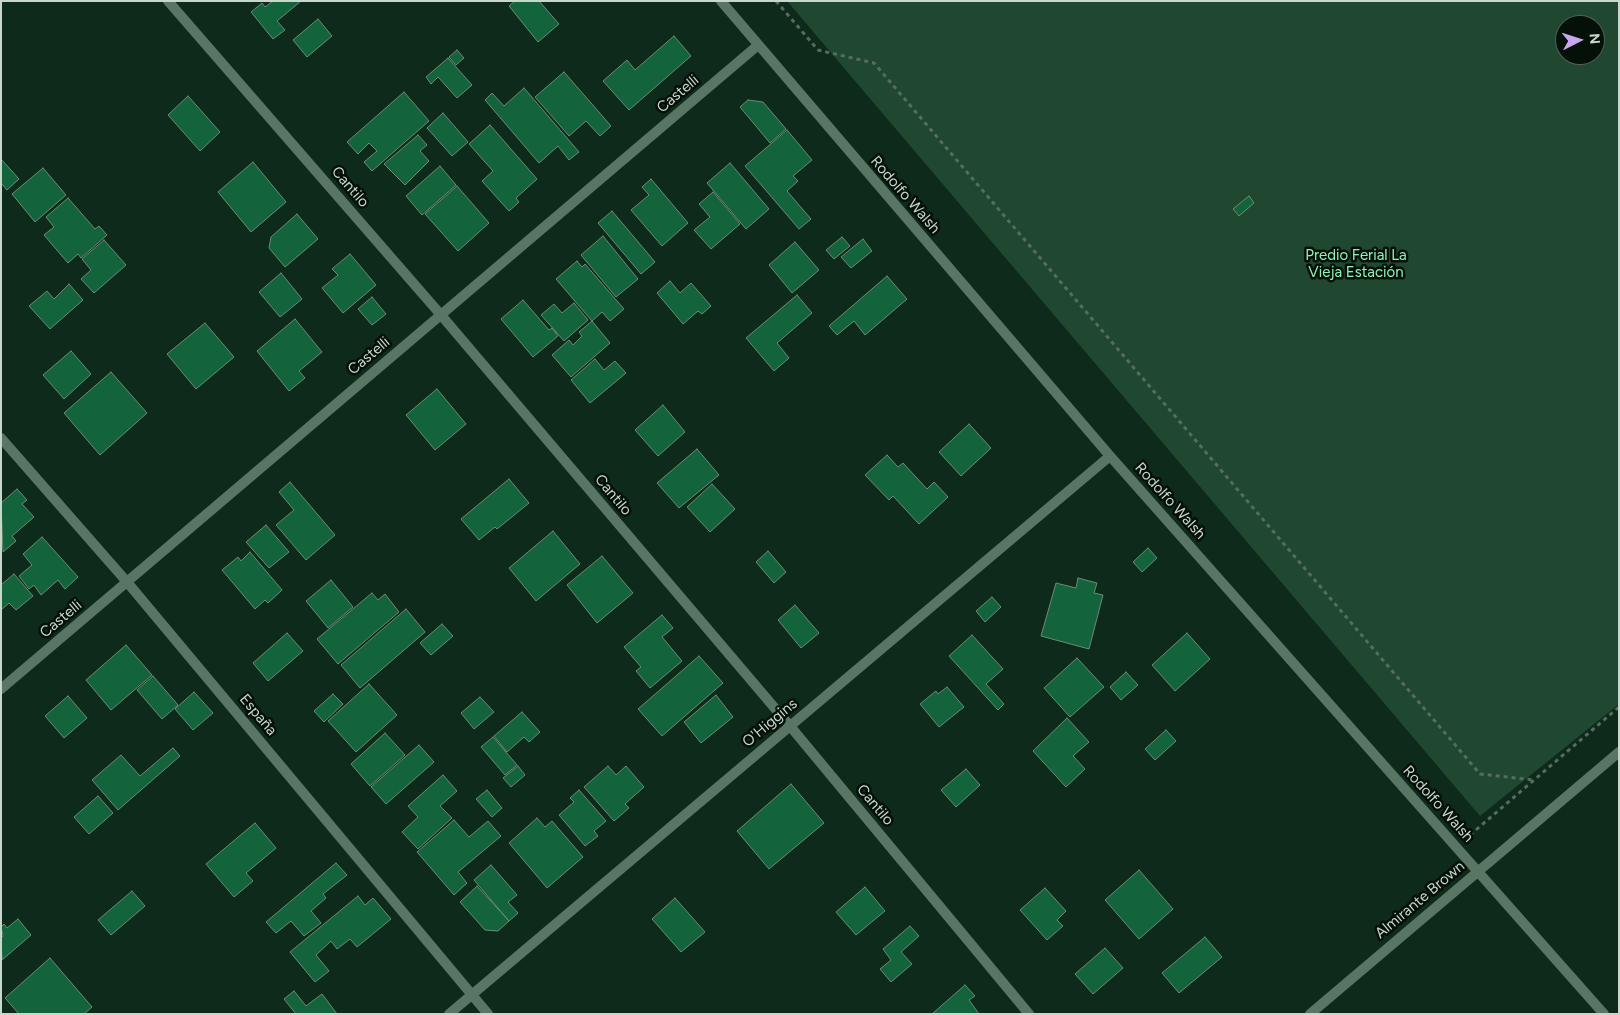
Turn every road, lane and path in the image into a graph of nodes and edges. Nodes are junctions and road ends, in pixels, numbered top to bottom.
1 (168, 1) edge
2 (720, 1) edge
3 (776, 1) edge
4 (757, 46) junction
5 (441, 315) junction
6 (1, 438) edge
7 (1110, 456) junction
8 (127, 582) junction
9 (1, 689) edge
10 (1619, 707) edge
11 (790, 726) junction
12 (1619, 752) edge
13 (1534, 780) junction
14 (1457, 847) junction
15 (1478, 871) junction
16 (472, 995) junction
17 (449, 1014) edge
18 (488, 1014) edge
19 (1029, 1014) edge
20 (1310, 1014) edge
21 (1604, 1014) edge

1 - 5 street, Cantilo
2 - 4 street, Rodolfo Walsh
3 - 13 path
4 - 5 street, Castelli
4 - 7 street, Rodolfo Walsh
5 - 8 street, Castelli
5 - 11 street, Cantilo
6 - 8 street, España
7 - 11 street, O'Higgins
7 - 14 street, Rodolfo Walsh
8 - 9 street, Castelli
8 - 16 street, España
10 - 13 path
11 - 16 street, O'Higgins
11 - 19 street, Cantilo
12 - 15 street, Almirante Brown
13 - 14 path
14 - 15 street, Rodolfo Walsh
15 - 20 street, Almirante Brown
15 - 21 street, Rodolfo Walsh
16 - 17 street, O'Higgins
16 - 18 street, España

